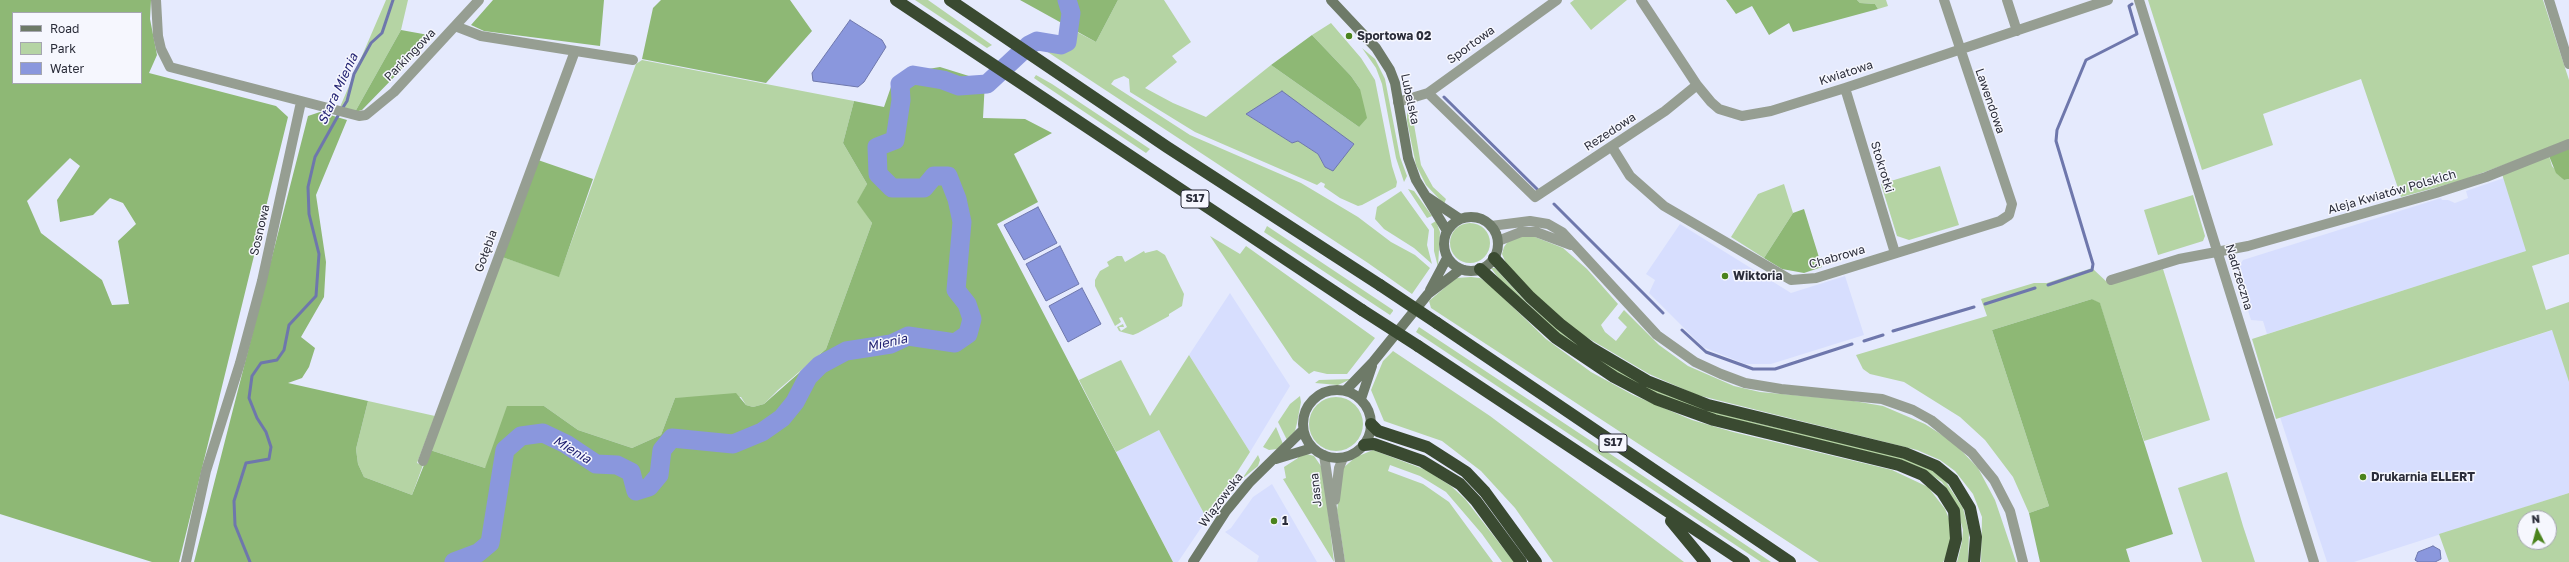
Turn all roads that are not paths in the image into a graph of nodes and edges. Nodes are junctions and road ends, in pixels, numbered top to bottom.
1 (156, 0) edge
2 (479, 0) edge
3 (896, 0) edge
4 (950, 0) edge
5 (1331, 0) edge
6 (1557, 0) edge
7 (1641, 0) edge
8 (1944, 0) edge
9 (2007, 0) edge
10 (2108, 0) edge
11 (2139, 0) edge
12 (2549, 0) edge
13 (455, 26) junction
14 (2017, 31) junction
15 (1959, 50) junction
16 (575, 51) junction
17 (633, 60) dead end
18 (2569, 64) edge
19 (1697, 85) junction
20 (1845, 88) junction
21 (1428, 93) junction
22 (302, 102) junction
23 (1398, 102) junction
24 (2569, 144) edge
25 (1612, 147) junction
26 (1427, 197) junction
27 (2011, 211) joint
28 (1460, 219) junction
29 (1491, 226) junction
30 (1447, 231) junction
31 (1498, 241) junction
32 (1574, 246) junction
33 (1895, 253) junction
34 (2218, 253) junction
35 (1447, 258) junction
36 (1494, 258) junction
37 (1461, 269) junction
38 (1480, 269) junction
39 (2111, 280) dead end
40 (1428, 294) junction
41 (1373, 362) junction
42 (1345, 391) junction
43 (1361, 400) junction
44 (1371, 424) junction
45 (1303, 430) junction
46 (1364, 445) junction
47 (1312, 448) junction
48 (1324, 455) junction
49 (1343, 458) junction
50 (1276, 459) junction
51 (423, 461) dead end
52 (1658, 507) junction
53 (1333, 522) junction
54 (186, 562) edge
55 (1193, 562) edge
56 (1340, 562) edge
57 (1521, 562) edge
58 (1536, 562) edge
59 (1705, 562) edge
60 (1744, 562) edge
61 (1790, 562) edge
62 (1950, 562) edge
63 (1974, 562) edge
64 (2023, 562) edge
65 (2314, 562) edge

1 - 22 street
2 - 13 street, Parkingowa
3 - 52 highway, S17, bridge
4 - 61 highway, S17, bridge
5 - 23 main road, Lubelska
6 - 21 street, Sportowa
7 - 19 street, Kwiatowa
8 - 15 street, Lawendowa
9 - 14 street
10 - 14 street, Kwiatowa
11 - 34 street, Nadrzeczna
12 - 18 street
13 - 16 street
13 - 22 street, Parkingowa
14 - 15 street, Kwiatowa
15 - 20 street, Kwiatowa
15 - 27 street, Lawendowa
16 - 17 street
16 - 51 street, Gołębia
19 - 20 street, Kwiatowa
19 - 25 street, Rezedowa
20 - 33 street, Stokrotki
21 - 23 street, Sportowa
21 - 25 street, Rezedowa
22 - 54 street, Sosnowa
23 - 26 main road, Lubelska
24 - 34 street, Aleja Kwiatów Polskich
25 - 33 street, Chabrowa
26 - 28 main road, Lubelska
26 - 30 main road, Lubelska
27 - 33 street, Chabrowa
28 - 29 main road
28 - 30 main road
29 - 31 main road
29 - 32 street
30 - 35 main road
31 - 32 street
31 - 36 main road
32 - 64 street
34 - 39 street, Aleja Kwiatów Polskich
34 - 65 street, Nadrzeczna
35 - 37 main road
35 - 40 main road
36 - 38 main road
36 - 63 highway
37 - 38 main road
37 - 40 main road
38 - 62 highway
40 - 41 main road
41 - 42 main road
41 - 43 main road
42 - 43 main road
42 - 45 main road
43 - 44 main road
44 - 46 main road
44 - 58 highway
45 - 47 main road
45 - 50 main road, Wiązowska
46 - 49 main road
46 - 57 highway
47 - 48 main road
47 - 50 main road, Wiązowska
48 - 49 main road
48 - 53 street, Jasna
49 - 53 street, Jasna
50 - 55 main road, Wiązowska
52 - 59 highway
52 - 60 highway, S17
53 - 56 street, Jasna

